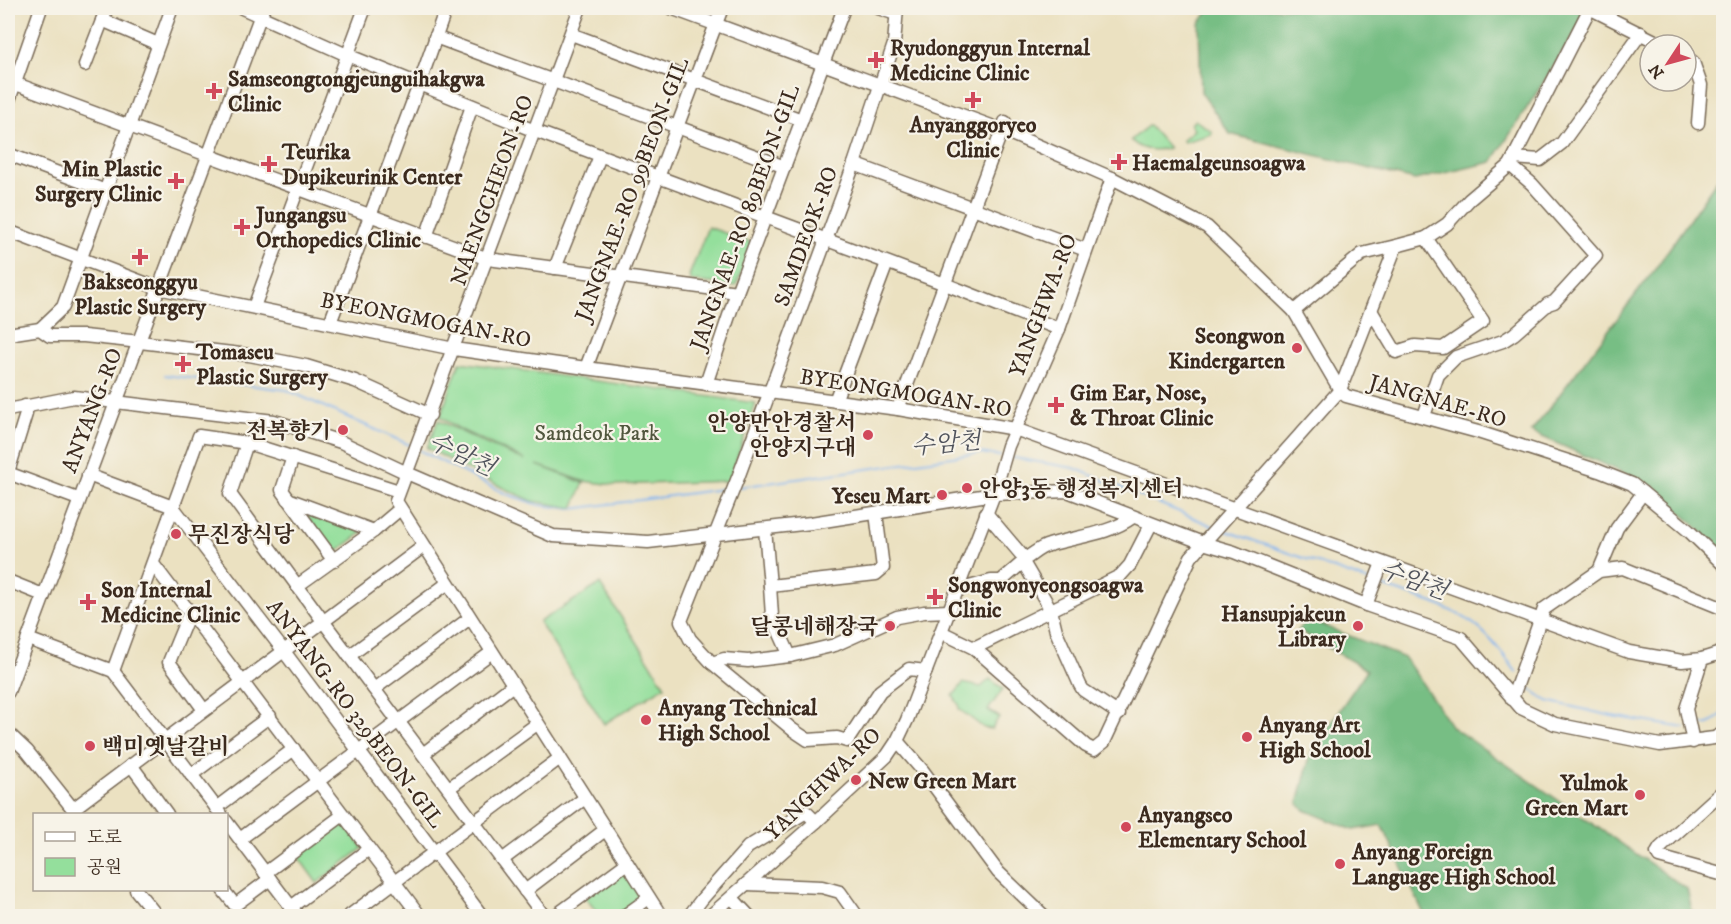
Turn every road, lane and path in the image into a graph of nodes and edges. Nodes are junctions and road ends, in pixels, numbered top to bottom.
1 (41, 8) edge
2 (107, 8) edge
3 (172, 8) edge
4 (242, 8) edge
5 (365, 8) edge
6 (446, 8) edge
7 (580, 8) edge
8 (671, 8) edge
9 (722, 8) edge
10 (844, 8) edge
11 (878, 8) edge
12 (1591, 8) edge
13 (262, 11) edge
14 (897, 11) edge
15 (102, 20) junction
16 (716, 24) junction
17 (1641, 33) edge
18 (571, 34) junction
19 (435, 37) junction
20 (1638, 37) edge
21 (158, 44) junction
22 (347, 55) junction
23 (822, 64) junction
24 (85, 65) dead end
25 (1698, 76) edge
26 (694, 79) junction
27 (554, 81) junction
28 (11, 82) edge
29 (419, 85) junction
30 (881, 86) junction
31 (8, 103) edge
32 (472, 106) junction
33 (802, 120) junction
34 (1698, 123) dead end
35 (130, 125) junction
36 (676, 126) junction
37 (1004, 126) junction
38 (535, 131) junction
39 (8, 154) edge
40 (209, 155) junction
41 (600, 156) junction
42 (1512, 162) junction
43 (854, 164) junction
44 (785, 167) junction
45 (658, 178) junction
46 (1112, 178) junction
47 (298, 188) junction
48 (106, 191) junction
49 (972, 208) junction
50 (370, 216) junction
51 (766, 218) junction
52 (8, 231) edge
53 (426, 237) junction
54 (1426, 238) junction
55 (826, 240) junction
56 (1396, 246) junction
57 (1086, 250) junction
58 (80, 259) junction
59 (488, 259) junction
60 (887, 263) junction
61 (555, 268) junction
62 (622, 276) junction
63 (945, 284) junction
64 (158, 288) junction
65 (737, 292) junction
66 (254, 307) junction
67 (1294, 311) junction
68 (1372, 312) junction
69 (330, 323) junction
70 (40, 329) junction
71 (1059, 329) junction
72 (8, 334) edge
73 (140, 342) junction
74 (1443, 348) junction
75 (454, 349) junction
76 (1456, 357) junction
77 (586, 368) junction
78 (706, 384) junction
79 (1340, 390) junction
80 (769, 392) junction
81 (835, 401) junction
82 (115, 403) junction
83 (25, 406) junction
84 (898, 409) junction
85 (8, 410) edge
86 (430, 415) junction
87 (1424, 416) junction
88 (1015, 429) junction
89 (247, 443) junction
90 (293, 457) junction
91 (409, 467) junction
92 (8, 472) edge
93 (88, 475) junction
94 (399, 491) junction
95 (1643, 493) junction
96 (994, 494) junction
97 (78, 499) junction
98 (288, 499) junction
99 (173, 507) junction
100 (400, 509) junction
101 (1236, 509) junction
102 (876, 513) junction
103 (986, 513) junction
104 (1132, 517) junction
105 (1151, 524) junction
106 (765, 529) junction
107 (374, 531) junction
108 (715, 535) junction
109 (1205, 541) junction
110 (424, 546) junction
111 (334, 561) junction
112 (1024, 561) junction
113 (153, 564) junction
114 (1724, 566) edge
115 (1380, 568) junction
116 (1599, 571) junction
117 (8, 581) edge
118 (448, 583) junction
119 (297, 586) junction
120 (770, 586) junction
121 (958, 590) junction
122 (43, 595) junction
123 (1368, 601) junction
124 (1724, 609) edge
125 (1051, 610) junction
126 (190, 611) junction
127 (949, 611) junction
128 (470, 618) junction
129 (1541, 620) junction
130 (322, 621) junction
131 (941, 632) junction
132 (28, 639) junction
133 (974, 648) junction
134 (283, 650) junction
135 (492, 652) junction
136 (1724, 652) edge
137 (349, 656) junction
138 (790, 656) junction
139 (1702, 659) junction
140 (712, 663) junction
141 (113, 671) junction
142 (926, 671) junction
143 (242, 681) junction
144 (513, 686) junction
145 (374, 688) junction
146 (8, 692) edge
147 (1514, 694) junction
148 (204, 710) junction
149 (1119, 714) junction
150 (270, 716) junction
151 (399, 721) junction
152 (537, 724) junction
153 (8, 733) edge
154 (1724, 733) edge
155 (1693, 739) junction
156 (165, 741) junction
157 (897, 741) junction
158 (294, 749) junction
159 (359, 752) junction
160 (423, 754) junction
161 (560, 758) junction
162 (131, 765) junction
163 (191, 775) junction
164 (319, 782) junction
165 (448, 788) junction
166 (1724, 790) edge
167 (585, 798) junction
168 (219, 811) edge
169 (75, 812) edge
170 (166, 813) edge
171 (343, 815) junction
172 (816, 822) junction
173 (474, 823) junction
174 (228, 824) edge
175 (605, 830) junction
176 (240, 839) junction
177 (369, 849) junction
178 (435, 852) junction
179 (502, 860) junction
180 (627, 863) junction
181 (1724, 875) edge
182 (267, 876) junction
183 (395, 882) junction
184 (747, 884) junction
185 (137, 891) edge
186 (224, 891) edge
187 (525, 891) junction
188 (649, 897) junction
189 (732, 898) junction
190 (294, 912) edge
191 (157, 916) edge
192 (350, 916) edge
193 (420, 916) edge
194 (482, 916) edge
195 (543, 916) edge
196 (555, 916) edge
197 (624, 916) edge
198 (661, 916) edge
199 (689, 916) edge
200 (710, 916) edge
201 (749, 916) edge
202 (857, 916) edge
203 (1044, 916) edge

1 - 28 street
2 - 15 street
3 - 21 street
4 - 13 street
5 - 22 street
6 - 19 street
7 - 18 street, NAENGCHEON-RO
8 - 16 street, JANGNAE-RO
9 - 16 street, JANGNAE-RO 99BEON-GIL
10 - 23 street
11 - 14 street
12 - 17 street
12 - 42 street
13 - 22 street
13 - 40 street, ANYANG-RO
14 - 30 street, SAMDEOK-RO
15 - 21 street
15 - 24 street
16 - 23 street, JANGNAE-RO
16 - 26 street, JANGNAE-RO 99BEON-GIL
18 - 26 street
18 - 27 street, NAENGCHEON-RO
19 - 27 street, NAENGCHEON-RO
19 - 29 street
20 - 42 street
21 - 35 street
22 - 29 street
22 - 47 street
23 - 30 street, JANGNAE-RO
23 - 33 street, JANGNAE-RO 89BEON-GIL
25 - 34 street
26 - 33 street
26 - 36 street, JANGNAE-RO 99BEON-GIL
27 - 36 street
27 - 38 street, NAENGCHEON-RO
28 - 31 street
28 - 35 street
29 - 32 street
29 - 50 street
30 - 37 street, JANGNAE-RO
30 - 43 street, SAMDEOK-RO
32 - 38 street
32 - 53 street
33 - 44 street, JANGNAE-RO 89BEON-GIL
35 - 40 street
35 - 48 street
36 - 44 street
36 - 45 street, JANGNAE-RO 99BEON-GIL
37 - 46 street, JANGNAE-RO
37 - 49 street
38 - 41 street
38 - 59 street, NAENGCHEON-RO
39 - 48 street
40 - 47 street
40 - 64 street, ANYANG-RO
41 - 45 street
41 - 61 street
42 - 54 street
42 - 76 street
43 - 49 street
43 - 55 street, SAMDEOK-RO
44 - 51 street, JANGNAE-RO 89BEON-GIL
45 - 51 street
45 - 62 street, JANGNAE-RO 99BEON-GIL
46 - 57 street, YANGHWA-RO
46 - 67 street, JANGNAE-RO
47 - 50 street
47 - 66 street
48 - 58 street
49 - 57 street
49 - 63 street
50 - 53 street
50 - 69 street
51 - 55 street
51 - 65 street, JANGNAE-RO 89BEON-GIL
52 - 58 street, BYEONGMOGAN-RO
53 - 59 street
54 - 56 street
54 - 74 street
55 - 60 street
55 - 80 street, SAMDEOK-RO
56 - 67 street
56 - 68 street
57 - 71 street, YANGHWA-RO
58 - 64 street, BYEONGMOGAN-RO
58 - 70 street
59 - 61 street
59 - 75 street, NAENGCHEON-RO
60 - 63 street
60 - 81 street
61 - 62 street
62 - 65 street
62 - 77 street, JANGNAE-RO 99BEON-GIL
63 - 71 street
63 - 84 street
64 - 66 street, BYEONGMOGAN-RO
64 - 73 street, ANYANG-RO
65 - 78 street, JANGNAE-RO 89BEON-GIL
66 - 69 street, BYEONGMOGAN-RO
67 - 79 street, JANGNAE-RO
68 - 74 street
68 - 79 street
69 - 75 street, BYEONGMOGAN-RO
70 - 72 street
70 - 73 street
71 - 88 street, YANGHWA-RO
73 - 82 street, ANYANG-RO
73 - 86 street
74 - 76 street
75 - 77 street, BYEONGMOGAN-RO
75 - 86 street, NAENGCHEON-RO
76 - 87 street
77 - 78 street, BYEONGMOGAN-RO
78 - 80 street, BYEONGMOGAN-RO
79 - 87 street, JANGNAE-RO
79 - 101 street
80 - 81 street, BYEONGMOGAN-RO
80 - 108 street, SAMDEOK-RO
81 - 84 street, BYEONGMOGAN-RO
82 - 83 street
82 - 91 street
82 - 93 street, ANYANG-RO
83 - 85 street
83 - 92 street
84 - 88 street, BYEONGMOGAN-RO
86 - 91 street, NAENGCHEON-RO
87 - 95 street, JANGNAE-RO
88 - 96 street, YANGHWA-RO
88 - 101 street, BYEONGMOGAN-RO
89 - 90 street
89 - 99 street
89 - 119 street
90 - 94 street
90 - 98 street
91 - 94 street, NAENGCHEON-RO
91 - 108 street
92 - 97 street
93 - 97 street, ANYANG-RO
93 - 99 street
94 - 100 street
95 - 114 street, JANGNAE-RO
95 - 116 street
96 - 102 street
96 - 103 street, YANGHWA-RO
96 - 104 street
97 - 122 street, ANYANG-RO
98 - 107 street
98 - 111 street
99 - 113 street
99 - 134 street, ANYANG-RO 329BEON-GIL
100 - 107 street
100 - 110 street
101 - 109 street
101 - 115 street, BYEONGMOGAN-RO
102 - 106 street
102 - 120 street
103 - 112 street
103 - 121 street, YANGHWA-RO
104 - 105 street
104 - 112 street
105 - 109 street
105 - 125 street
106 - 108 street
106 - 120 street
107 - 111 street
108 - 140 street
109 - 123 street
109 - 149 street
110 - 118 street
110 - 130 street
111 - 119 street
112 - 121 street
112 - 125 street
113 - 126 street
113 - 141 street
115 - 123 street
115 - 129 street, BYEONGMOGAN-RO
116 - 124 street
116 - 129 street
117 - 122 street
118 - 128 street
118 - 137 street
119 - 130 street
120 - 138 street
121 - 127 street, YANGHWA-RO
122 - 132 street, ANYANG-RO
123 - 147 street
125 - 133 street
125 - 149 street
126 - 143 street
126 - 148 street
127 - 131 street, YANGHWA-RO
127 - 138 street
128 - 135 street
128 - 145 street
129 - 139 street, BYEONGMOGAN-RO
129 - 147 street
130 - 134 street
130 - 137 street
131 - 133 street
131 - 142 street, YANGHWA-RO
132 - 141 street
132 - 146 street, ANYANG-RO
133 - 149 street
134 - 143 street
134 - 159 street, ANYANG-RO 329BEON-GIL
135 - 144 street
135 - 151 street
136 - 139 street, BYEONGMOGAN-RO
137 - 145 street
138 - 140 street
139 - 155 street
140 - 142 street
141 - 156 street
142 - 157 street, YANGHWA-RO
143 - 148 street
143 - 150 street
144 - 152 street
144 - 160 street
145 - 151 street
147 - 155 street
148 - 156 street
150 - 158 street
150 - 163 street
151 - 159 street
151 - 160 street
152 - 161 street
152 - 165 street
153 - 169 street
154 - 155 street
156 - 162 street
156 - 163 street
157 - 172 street, YANGHWA-RO
157 - 203 street
158 - 164 street
158 - 168 street
159 - 164 street
159 - 178 street, ANYANG-RO 329BEON-GIL
160 - 165 street
161 - 167 street
161 - 173 street
162 - 169 street
162 - 170 street
163 - 168 street
164 - 171 street
164 - 176 street
165 - 173 street
166 - 181 street
167 - 175 street
167 - 179 street
171 - 177 street
171 - 182 street
172 - 184 street, YANGHWA-RO
172 - 199 street
173 - 178 street
173 - 179 street
174 - 176 street
175 - 180 street
175 - 187 street
176 - 182 street
177 - 183 street
177 - 190 street
178 - 183 street
178 - 194 street, ANYANG-RO 329BEON-GIL
179 - 187 street
180 - 188 street
180 - 196 street
182 - 186 street
182 - 190 street
183 - 192 street
183 - 193 street
184 - 189 street, YANGHWA-RO
184 - 202 street
185 - 191 street
187 - 195 street
188 - 197 street
188 - 198 street
189 - 200 street, YANGHWA-RO
189 - 201 street

